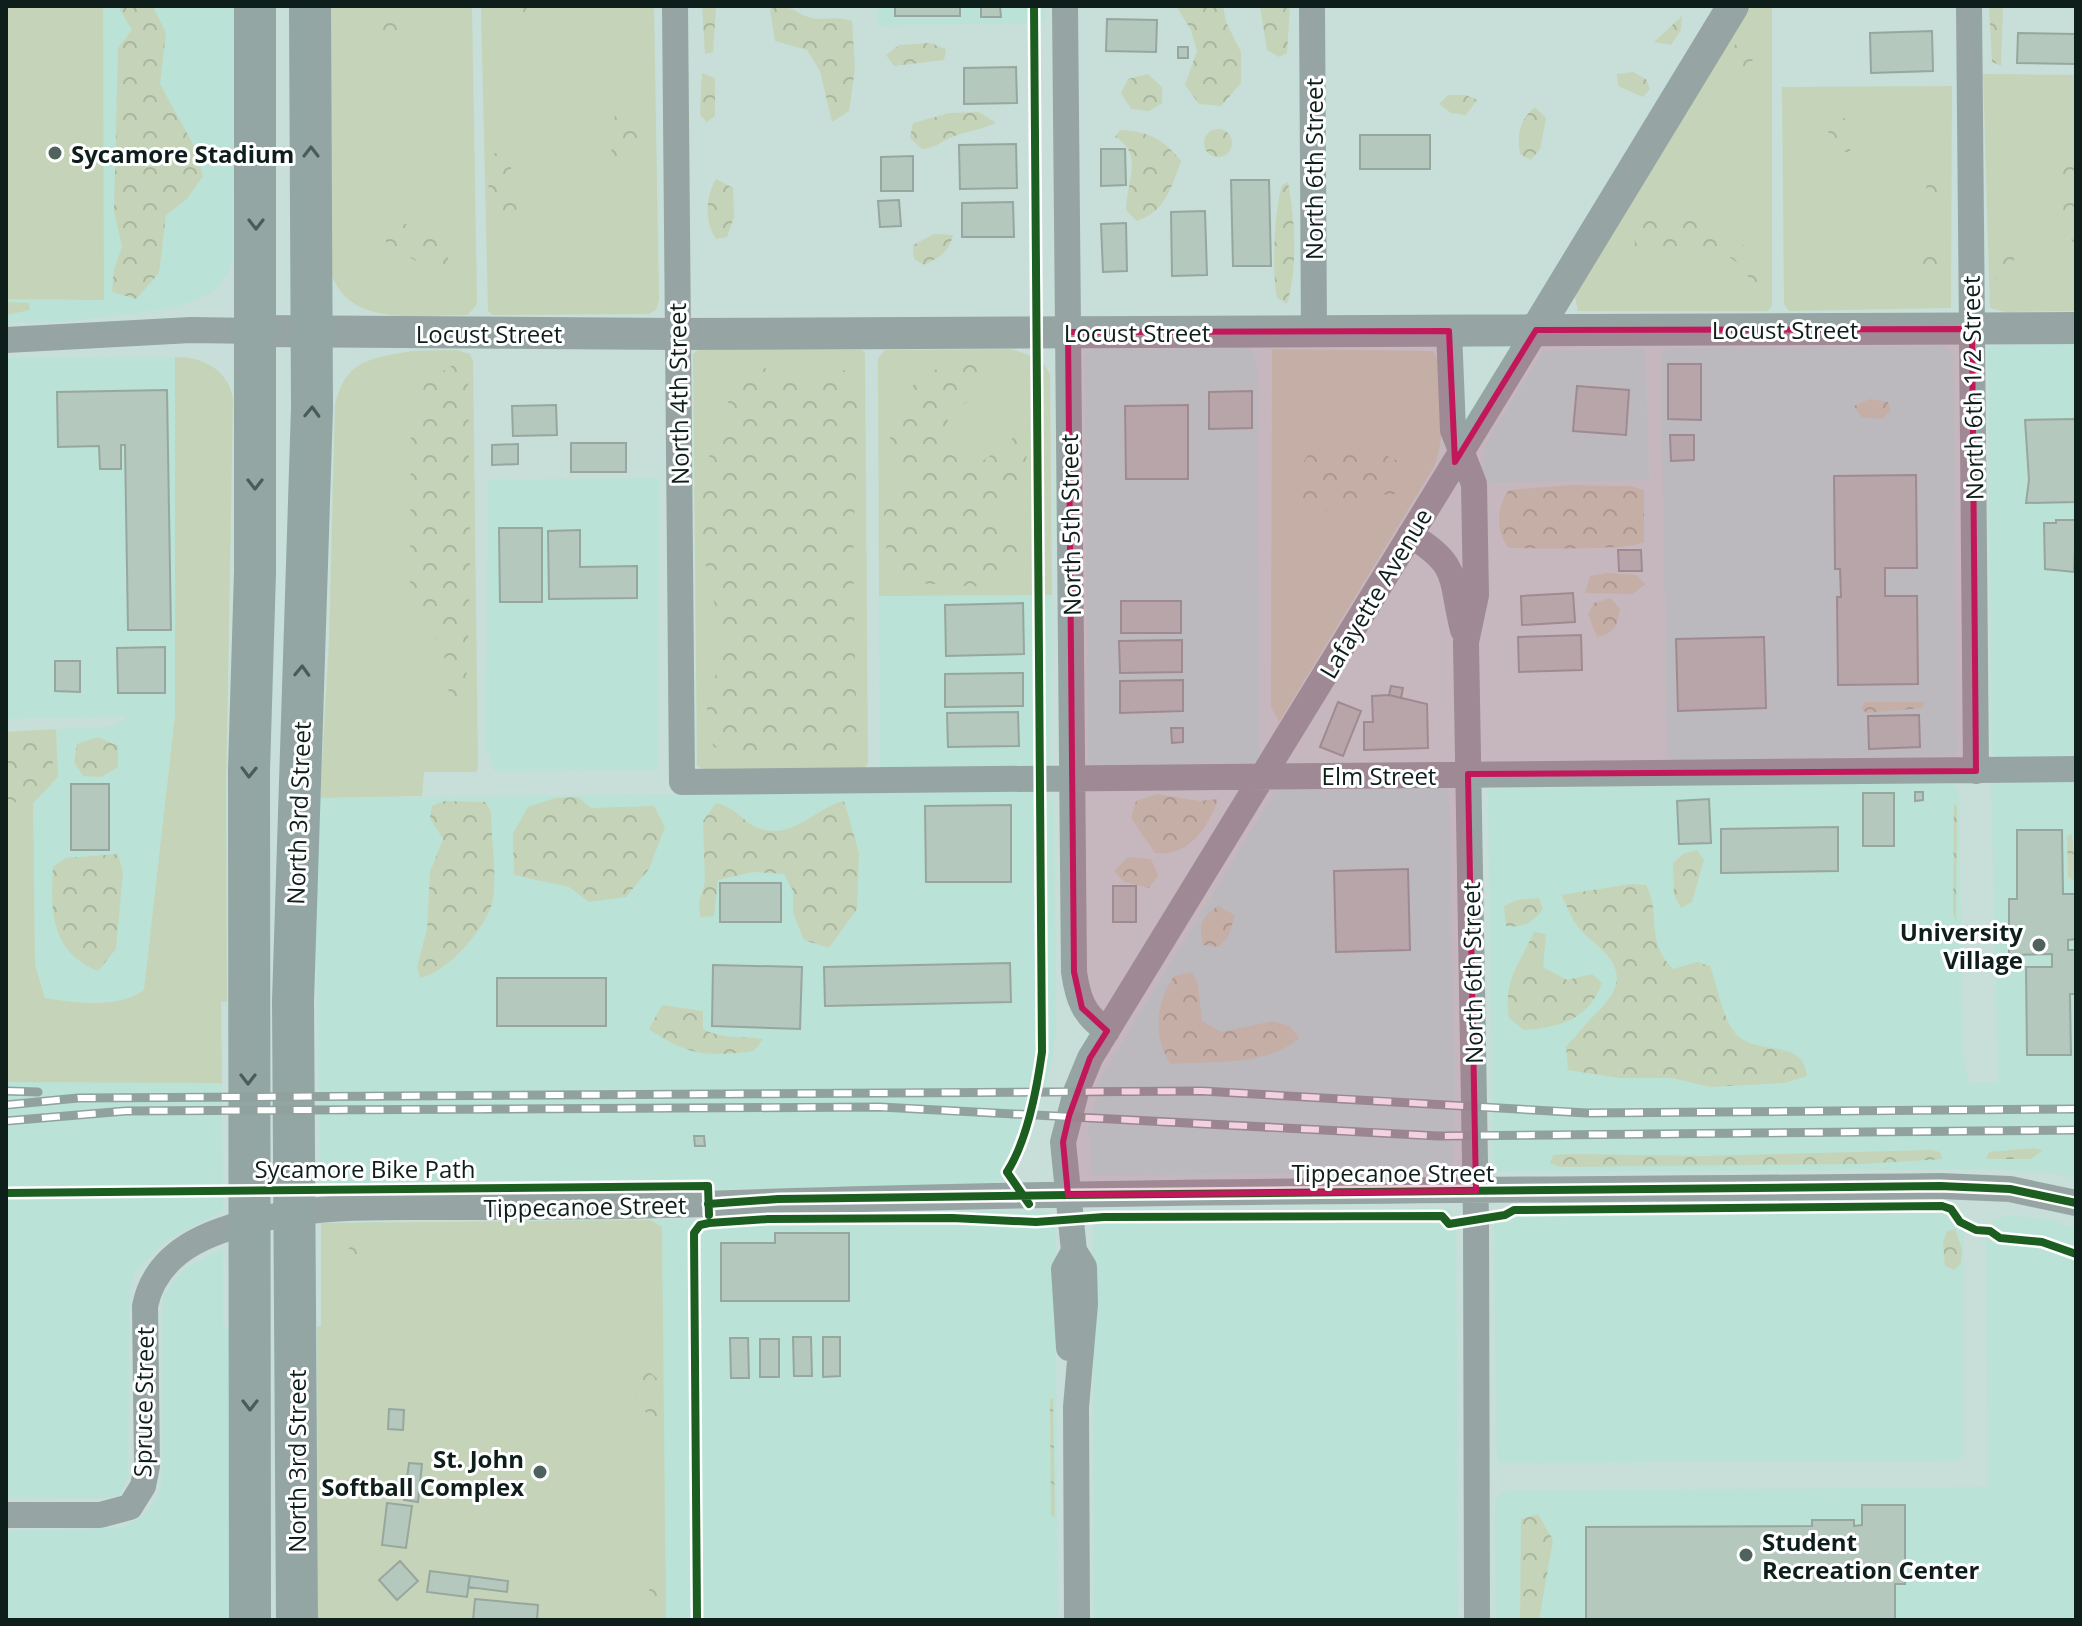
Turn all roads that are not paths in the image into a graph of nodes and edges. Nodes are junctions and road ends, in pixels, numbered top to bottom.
1 (255, 6) edge
2 (310, 6) edge
3 (675, 6) edge
4 (1065, 6) edge
5 (1312, 6) edge
6 (1733, 6) edge
7 (1969, 6) edge
8 (2076, 328) edge
9 (1972, 329) junction
10 (1536, 330) junction
11 (256, 331) junction
12 (1449, 331) junction
13 (313, 332) junction
14 (1068, 332) junction
15 (1314, 332) junction
16 (677, 334) junction
17 (6, 340) edge
18 (1462, 451) junction
19 (1410, 535) junction
20 (1466, 642) junction
21 (2076, 769) edge
22 (1976, 771) junction
23 (1468, 774) junction
24 (1263, 775) junction
25 (1072, 778) junction
26 (682, 782) joint
27 (1107, 1031) junction
28 (1476, 1191) junction
29 (1068, 1195) junction
30 (2076, 1203) edge
31 (200, 1240) joint
32 (6, 1515) edge
33 (250, 1620) edge
34 (297, 1620) edge
35 (1077, 1620) edge
36 (1477, 1620) edge

1 -> 11 highway, North 3rd Street
13 -> 2 highway, North 3rd Street
3 - 16 street, North 4th Street
4 - 14 street, North 5th Street
5 - 15 street, North 6th Street
6 - 10 street, Lafayette Avenue
7 - 9 street, North 6th 1/2 Street
8 - 9 street, Locust Street
9 - 10 street, Locust Street
9 - 22 street, North 6th 1/2 Street
10 - 12 street, Locust Street
10 - 18 street, Lafayette Avenue
11 - 13 street, Locust Street
11 - 17 street, Locust Street
11 -> 33 highway, North 3rd Street
12 - 15 street, Locust Street
12 - 18 street, North 6th Street
13 - 16 street, Locust Street
34 -> 13 highway, North 3rd Street
14 - 15 street, Locust Street
14 - 16 street, Locust Street
14 - 25 street, North 5th Street
16 - 26 street, North 4th Street
18 - 19 street, Lafayette Avenue
18 - 20 street, North 6th Street
19 - 20 street
19 - 24 street, Lafayette Avenue
20 - 23 street, North 6th Street
21 - 22 street, Elm Street
22 - 23 street, Elm Street
23 - 24 street, Elm Street
23 - 28 street, North 6th Street
24 - 25 street, Elm Street
24 - 27 street, Lafayette Avenue
25 - 26 street, Elm Street
25 - 27 street, North 5th Street
27 - 29 street, Lafayette Avenue
28 - 29 street, Tippecanoe Street
28 - 30 street, Tippecanoe Street
28 - 36 street, North 6th Street
29 - 31 street, Tippecanoe Street
29 - 35 street
31 - 32 street, Spruce Street

